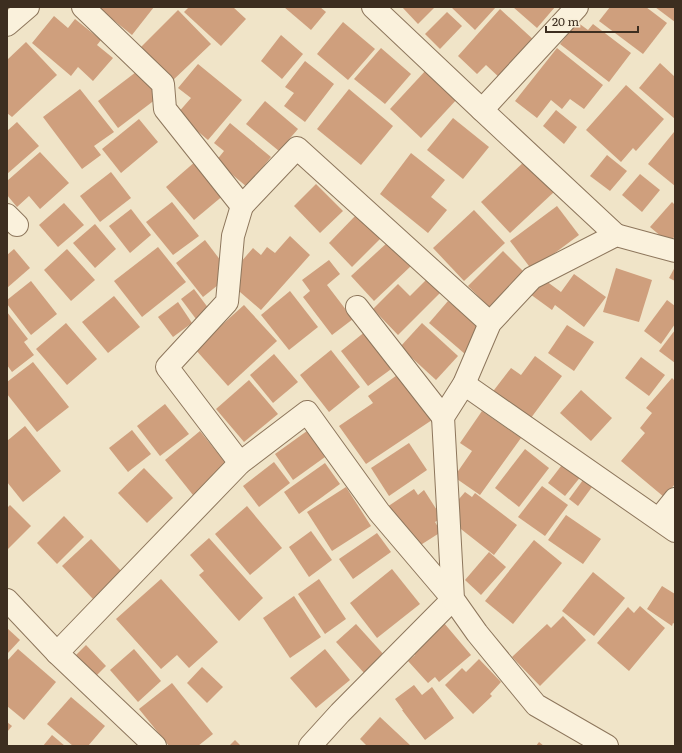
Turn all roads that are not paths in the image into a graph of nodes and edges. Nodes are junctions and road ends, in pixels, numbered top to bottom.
1 (28, 7) edge
2 (83, 7) edge
3 (373, 7) edge
4 (577, 7) edge
5 (7, 25) edge
6 (482, 110) junction
7 (242, 206) junction
8 (616, 235) junction
9 (675, 251) edge
10 (356, 307) dead end
11 (490, 323) junction
12 (464, 384) junction
13 (443, 417) junction
14 (240, 464) junction
15 (675, 499) edge
16 (667, 525) edge
17 (453, 599) junction
18 (7, 600) edge
19 (57, 653) junction
20 (155, 746) edge
21 (310, 746) edge
22 (607, 746) edge

1 - 5 street
2 - 7 street
3 - 6 street
4 - 6 street
6 - 8 street
7 - 11 street
7 - 14 street
8 - 9 street
8 - 11 street
10 - 13 street
11 - 12 street
12 - 13 street
12 - 16 street
13 - 17 street
14 - 17 street
14 - 19 street
15 - 16 street
17 - 21 street
17 - 22 street
18 - 19 street
19 - 20 street

